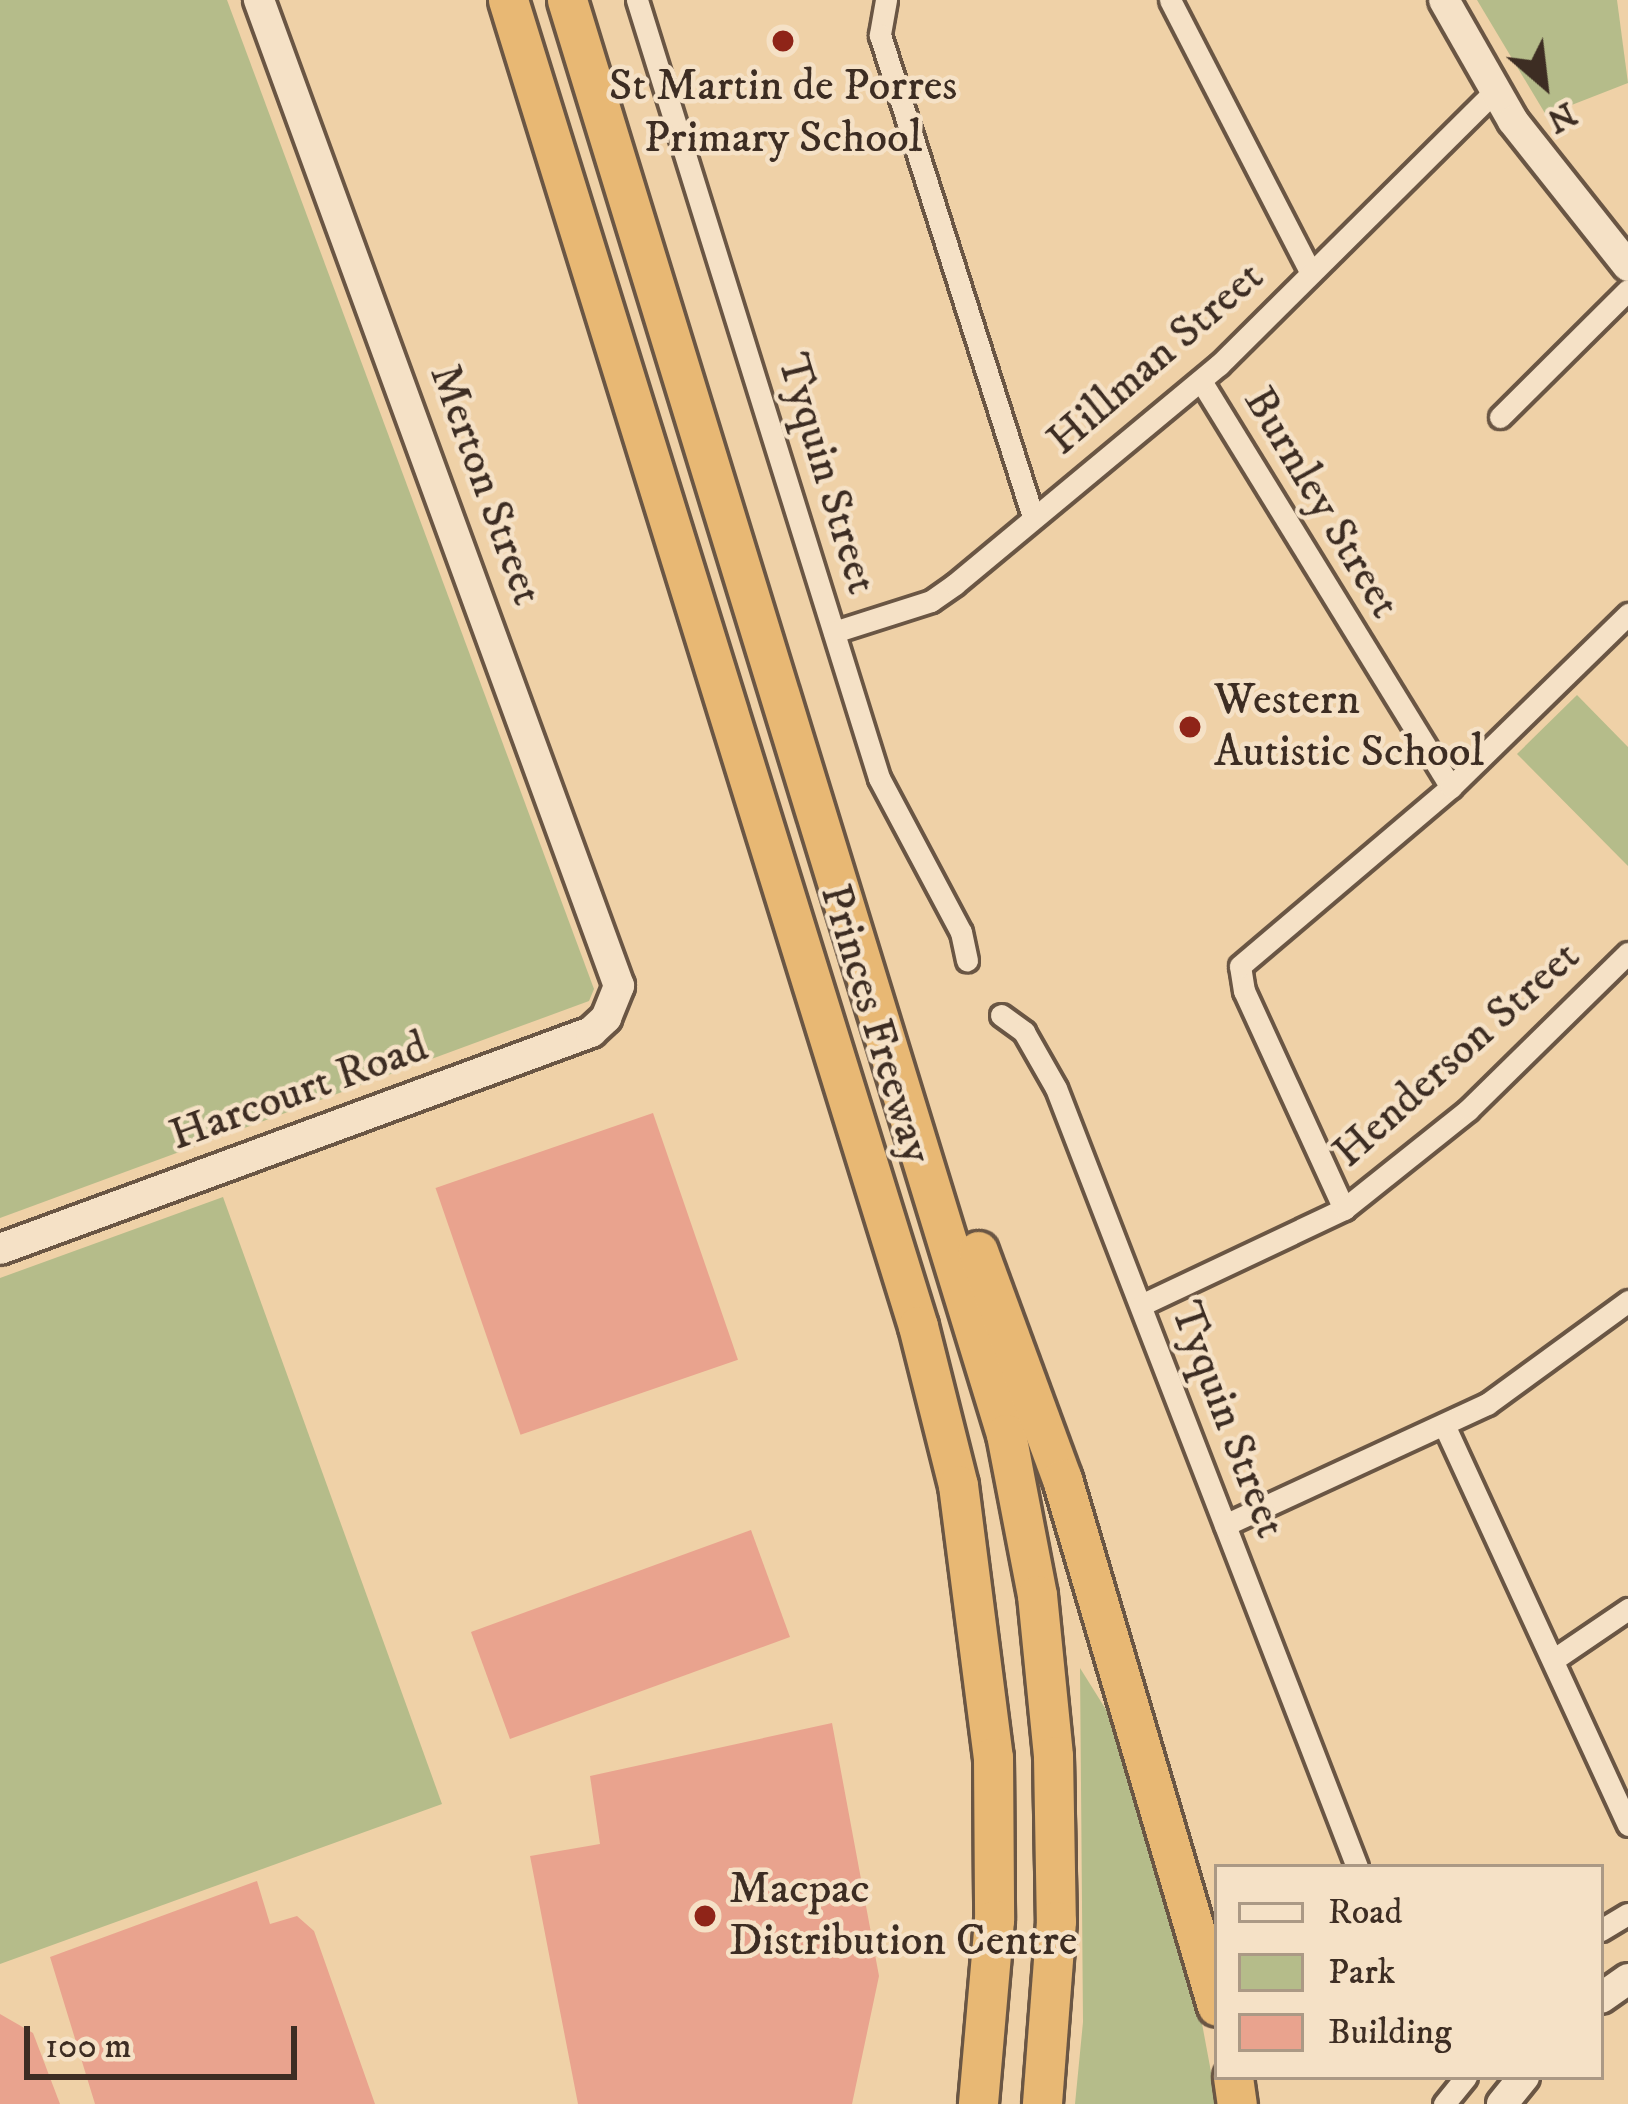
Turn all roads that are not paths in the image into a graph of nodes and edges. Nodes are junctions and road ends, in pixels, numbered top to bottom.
1 (259, 0) edge
2 (508, 0) edge
3 (567, 0) edge
4 (637, 0) edge
5 (1169, 0) edge
6 (1444, 0) edge
7 (882, 4) edge
8 (1494, 92) junction
9 (1628, 266) edge
10 (1311, 273) junction
11 (1628, 290) edge
12 (1201, 381) junction
13 (1500, 417) dead end
14 (1033, 517) junction
15 (1628, 614) edge
16 (834, 632) junction
17 (1451, 787) junction
18 (1628, 953) edge
19 (967, 960) dead end
20 (616, 1001) joint
21 (1000, 1015) dead end
22 (904, 1087) junction
23 (1344, 1209) junction
24 (0, 1249) edge
25 (1628, 1300) edge
26 (1142, 1306) junction
27 (1445, 1426) junction
28 (1225, 1525) junction
29 (1628, 1609) edge
30 (1553, 1660) junction
31 (1628, 1825) edge
32 (1356, 1864) edge
33 (1214, 1996) edge
34 (1464, 2080) edge
35 (1522, 2080) edge
36 (978, 2104) edge
37 (1042, 2104) edge
38 (1444, 2104) edge
39 (1502, 2104) edge

1 - 20 street, Merton Street
2 - 36 highway, Princes Freeway
3 - 22 highway, Princes Freeway
4 - 16 street, Tyquin Street
5 - 10 street
6 - 8 street
7 - 14 street
8 - 9 street
8 - 10 street, Hillman Street
10 - 12 street, Hillman Street
11 - 13 street
12 - 14 street, Hillman Street
12 - 17 street, Burnley Street
14 - 16 street, Hillman Street
15 - 17 street
16 - 19 street, Tyquin Street
17 - 23 street
18 - 23 street, Henderson Street
20 - 24 street, Harcourt Road
21 - 26 street, Tyquin Street
22 - 33 highway
22 - 37 highway, Princes Freeway
23 - 26 street, Henderson Street
25 - 27 street
26 - 28 street, Tyquin Street
27 - 28 street
27 - 30 street
28 - 32 street, Tyquin Street
29 - 30 street
30 - 31 street
34 - 38 street
35 - 39 street

